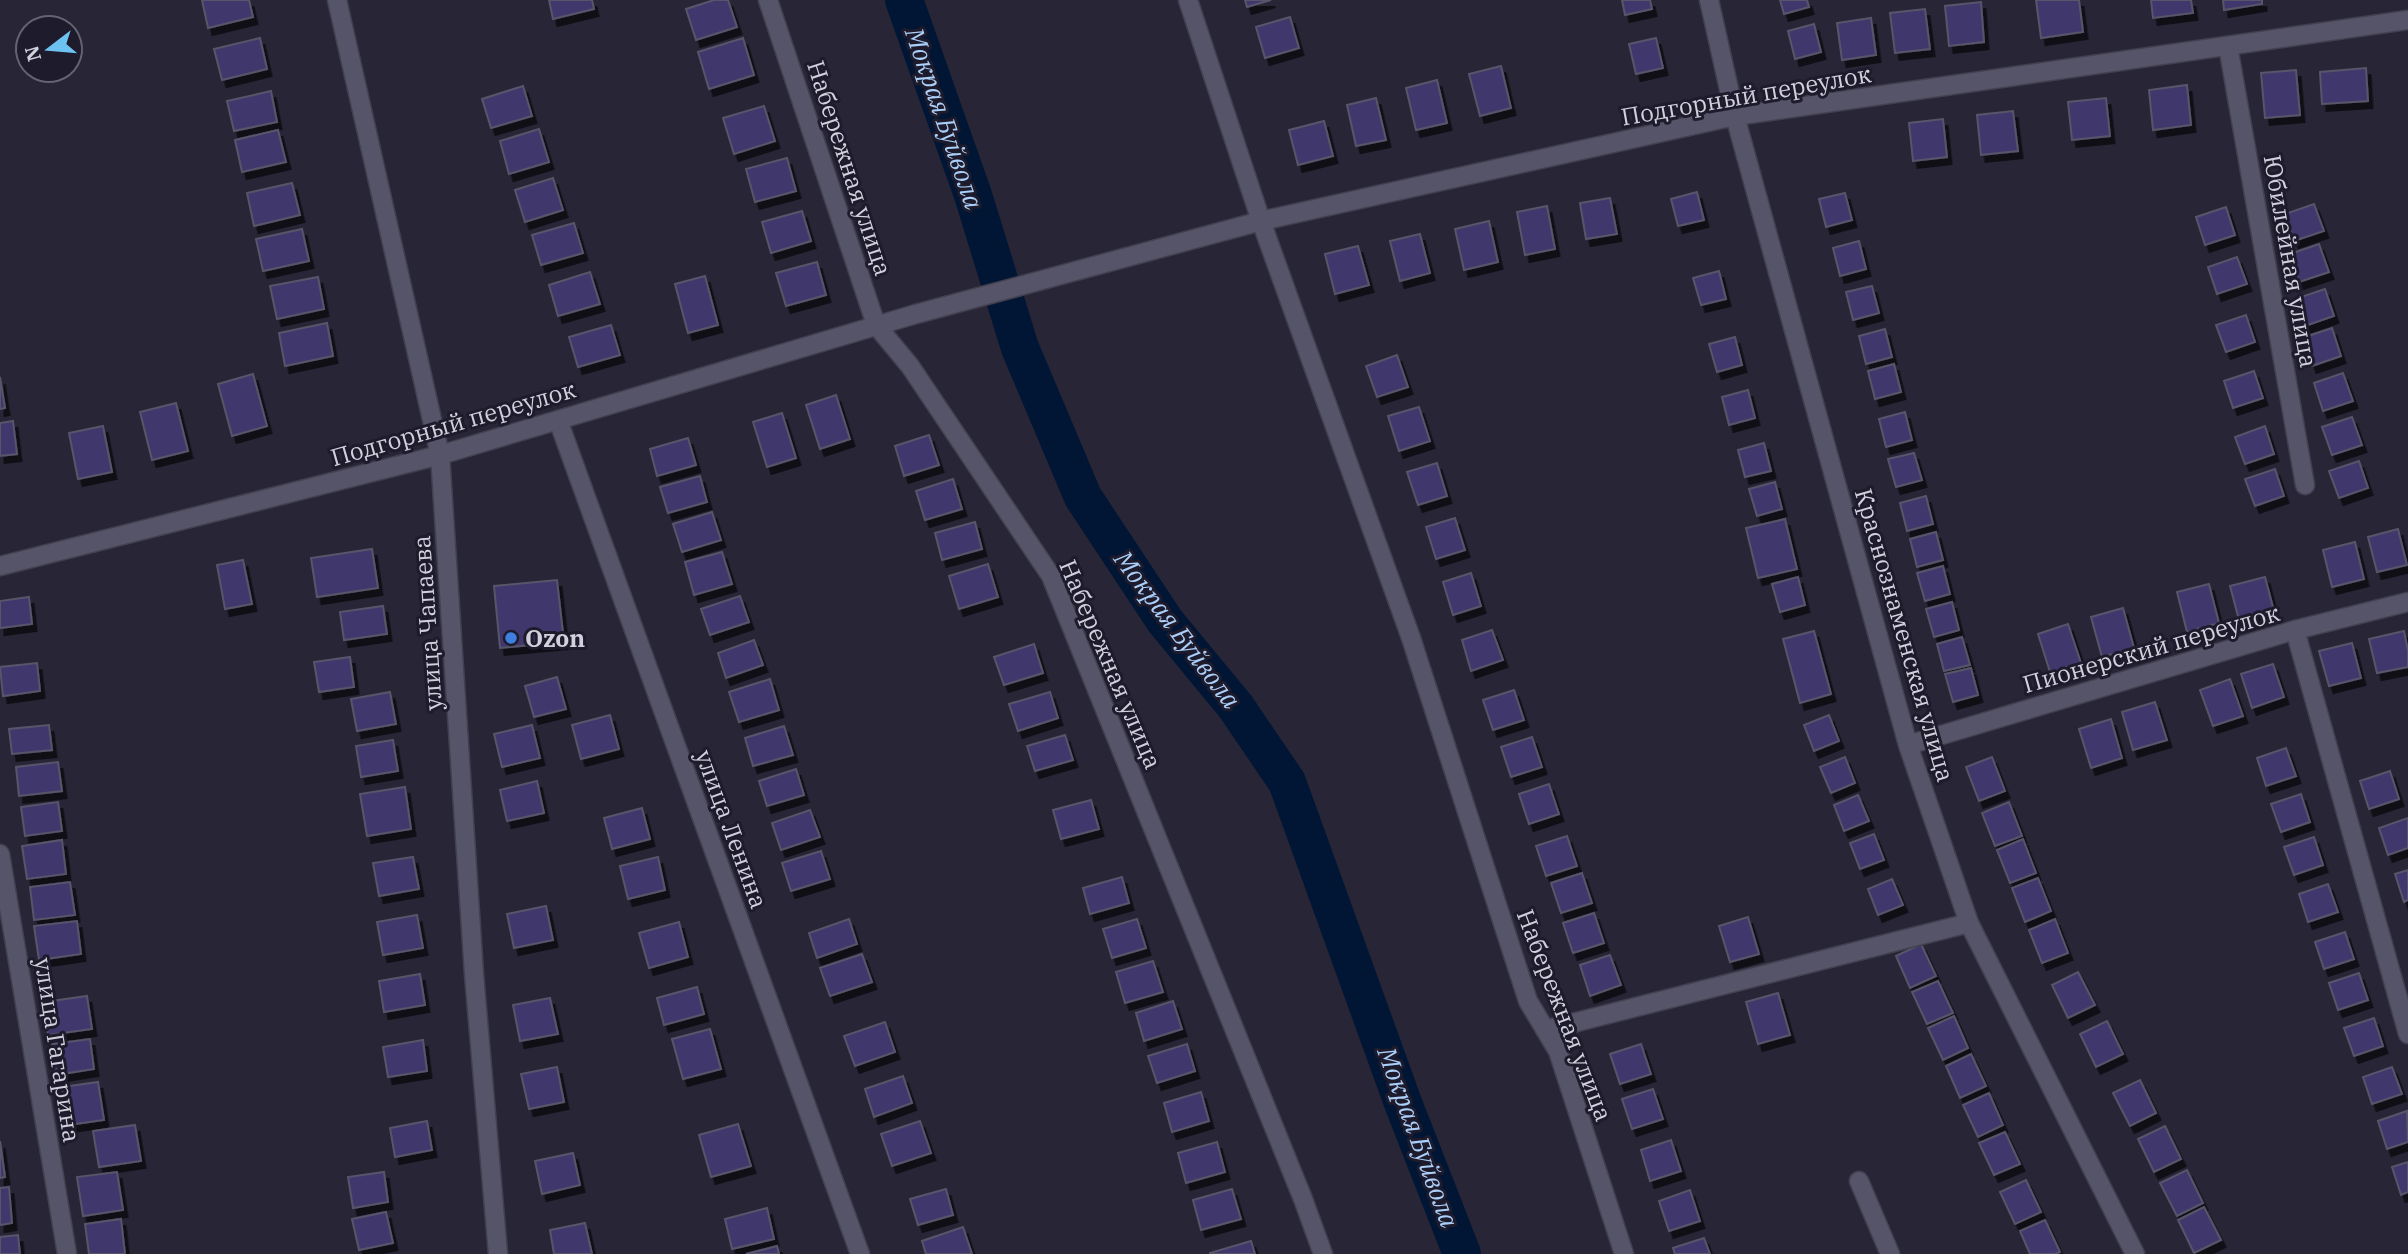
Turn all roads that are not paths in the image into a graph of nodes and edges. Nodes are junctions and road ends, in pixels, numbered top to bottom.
1 (337, 0) edge
2 (768, 0) edge
3 (1188, 0) edge
4 (1709, 0) edge
5 (2408, 20) edge
6 (2228, 46) junction
7 (1735, 116) junction
8 (1261, 221) junction
9 (876, 326) junction
10 (558, 420) junction
11 (440, 455) junction
12 (2305, 485) dead end
13 (0, 566) edge
14 (2408, 601) edge
15 (2295, 631) junction
16 (1908, 745) junction
17 (0, 854) edge
18 (1969, 922) junction
19 (1545, 1030) junction
20 (2408, 1034) edge
21 (1859, 1181) dead end
22 (67, 1254) edge
23 (498, 1254) edge
24 (860, 1254) edge
25 (1323, 1254) edge
26 (1624, 1254) edge
27 (1890, 1254) edge
28 (2135, 1254) edge

1 - 11 street, улица Чапаева
2 - 9 street, Набережная улица
3 - 8 street, Набережная улица
4 - 7 street, Краснознаменская улица
5 - 6 street, Подгорный переулок
6 - 7 street, Подгорный переулок
6 - 12 street, Юбилейная улица
7 - 8 street, Подгорный переулок
7 - 16 street, Краснознаменская улица
8 - 9 street, Подгорный переулок
8 - 19 street, Набережная улица
9 - 10 street, Подгорный переулок
9 - 25 street, Набережная улица
10 - 11 street, Подгорный переулок
10 - 24 street, улица Ленина
11 - 13 street, Подгорный переулок
11 - 23 street, улица Чапаева
14 - 15 street, Пионерский переулок
15 - 16 street, Пионерский переулок
15 - 20 street
16 - 18 street, Краснознаменская улица
17 - 22 street, улица Гагарина
18 - 19 street
18 - 28 street, Краснознаменская улица
19 - 26 street, Набережная улица
21 - 27 street

